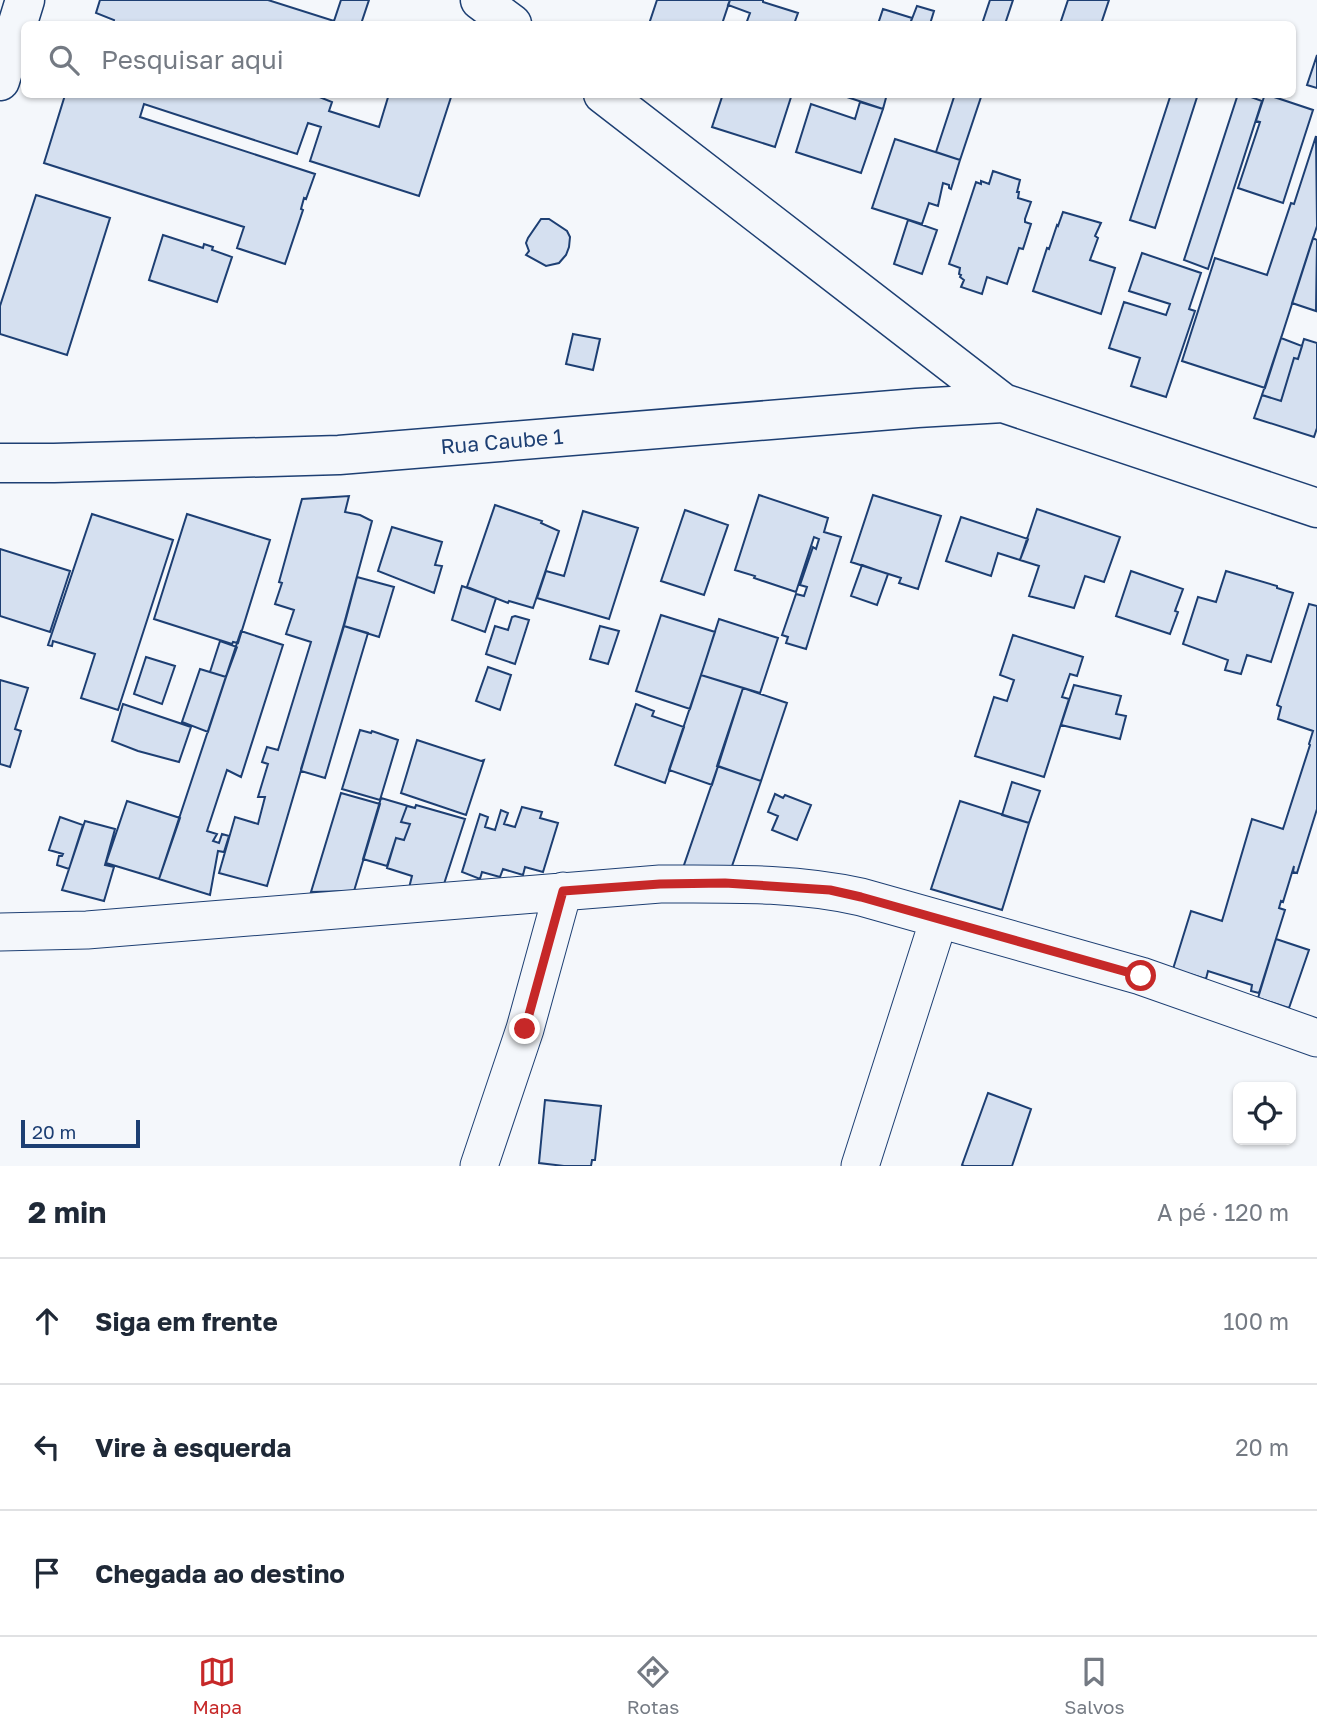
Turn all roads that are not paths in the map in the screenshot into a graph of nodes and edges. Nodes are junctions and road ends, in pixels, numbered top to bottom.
1 (25, 0) edge
2 (481, 0) edge
3 (508, 21) edge
4 (0, 82) edge
5 (608, 98) edge
6 (1003, 403) junction
7 (0, 463) edge
8 (1317, 508) edge
9 (563, 891) junction
10 (939, 919) junction
11 (0, 932) edge
12 (1317, 1038) edge
13 (479, 1166) edge
14 (860, 1166) edge

1 - 4 street
2 - 3 street
5 - 6 street
6 - 7 street, Rua Caube 1
6 - 8 street
9 - 10 street
9 - 11 street
9 - 13 street
10 - 12 street
10 - 14 street

